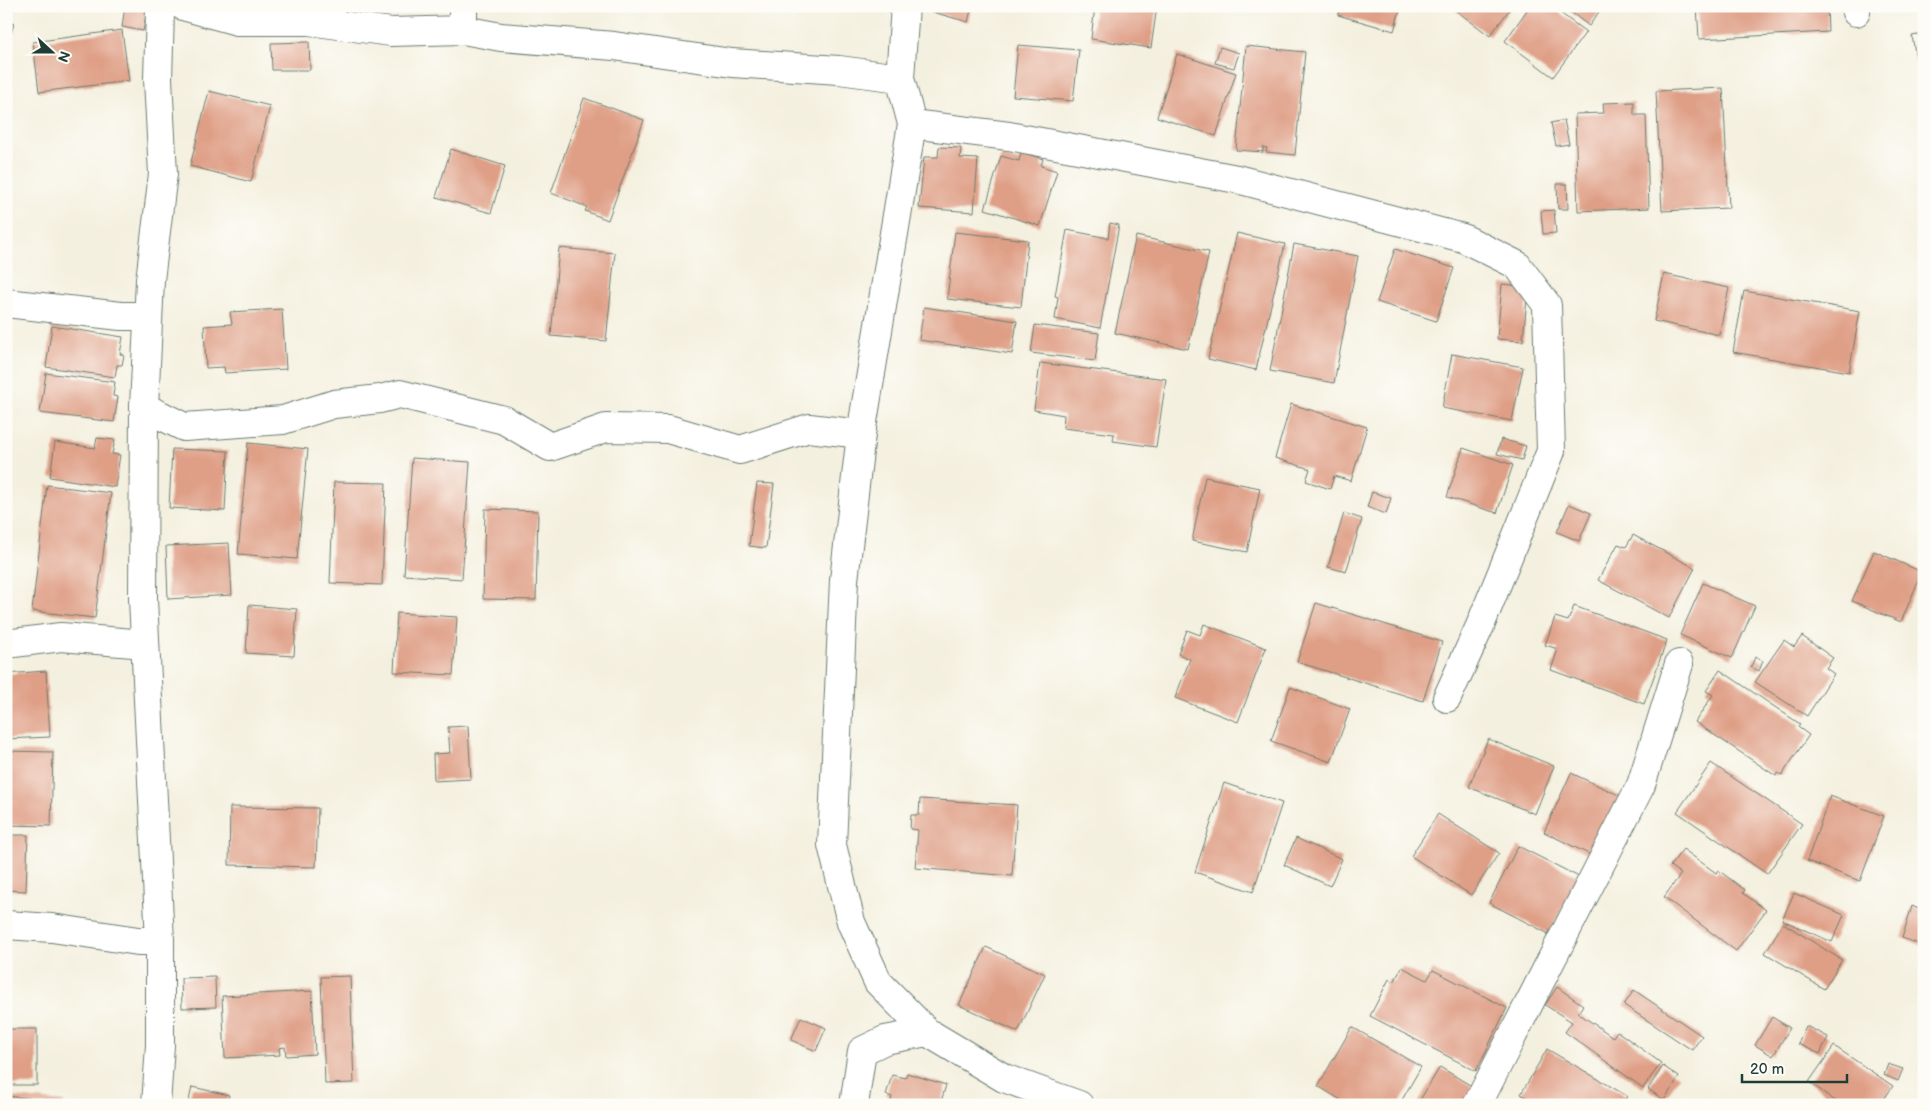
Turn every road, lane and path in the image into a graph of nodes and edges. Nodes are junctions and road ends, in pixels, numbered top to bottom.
1 (905, 6) edge
2 (165, 7) edge
3 (463, 18) edge
4 (900, 78) junction
5 (912, 124) junction
6 (6, 303) edge
7 (148, 316) junction
8 (144, 407) junction
9 (861, 434) junction
10 (6, 644) edge
11 (145, 644) junction
12 (1679, 664) dead end
13 (1447, 698) dead end
14 (6, 925) edge
15 (160, 941) junction
16 (927, 1032) junction
17 (156, 1105) edge
18 (854, 1105) edge
19 (1079, 1105) edge
20 (1477, 1105) edge

1 - 4 street
2 - 3 street
2 - 7 street
3 - 4 street
4 - 5 street
5 - 9 street
5 - 13 street
6 - 7 street
7 - 8 street
8 - 9 street
8 - 11 street
9 - 16 street
10 - 11 street
11 - 15 street
12 - 20 street
14 - 15 street
15 - 17 street
16 - 18 street
16 - 19 street

